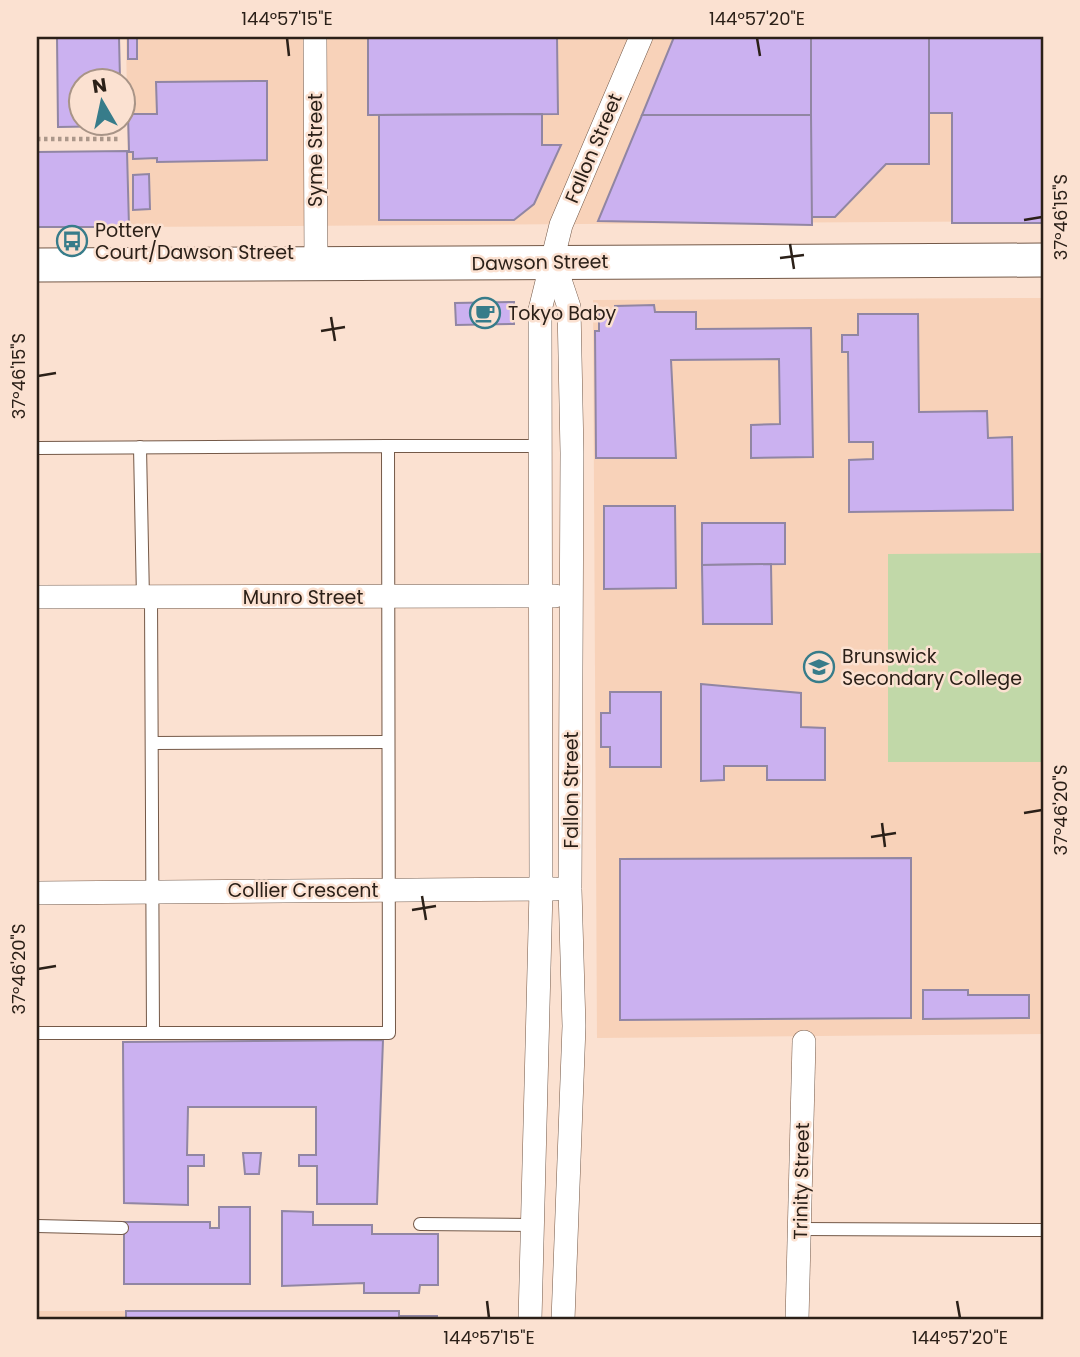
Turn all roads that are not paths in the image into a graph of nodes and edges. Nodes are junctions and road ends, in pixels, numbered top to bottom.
1 (315, 37) edge
2 (641, 37) edge
3 (1043, 260) edge
4 (554, 262) junction
5 (316, 264) junction
6 (37, 265) edge
7 (388, 446) junction
8 (540, 446) junction
9 (37, 447) edge
10 (140, 447) junction
11 (570, 595) junction
12 (541, 596) junction
13 (37, 597) edge
14 (388, 597) junction
15 (147, 598) junction
16 (152, 743) junction
17 (388, 743) junction
18 (570, 889) junction
19 (389, 890) junction
20 (541, 890) junction
21 (153, 891) junction
22 (37, 892) edge
23 (153, 1032) junction
24 (37, 1034) edge
25 (804, 1042) dead end
26 (420, 1224) dead end
27 (533, 1225) junction
28 (37, 1226) edge
29 (122, 1228) dead end
30 (800, 1229) junction
31 (1043, 1230) edge
32 (530, 1320) edge
33 (562, 1320) edge
34 (797, 1320) edge

1 - 5 street, Syme Street
2 - 4 street, Fallon Street
3 - 4 street, Dawson Street
4 - 5 street, Dawson Street
4 - 8 street, Fallon Street
4 - 11 street, Fallon Street
5 - 6 street, Dawson Street
7 - 8 lane
7 - 10 lane
7 - 14 lane
8 - 12 street, Fallon Street
9 - 10 lane
10 - 15 lane
11 - 12 street, Munro Street
11 - 18 street, Fallon Street
12 - 14 street, Munro Street
12 - 20 street, Fallon Street
13 - 15 street, Munro Street
14 - 15 street, Munro Street
14 - 17 lane
15 - 16 lane
16 - 17 lane
16 - 21 lane
17 - 19 lane
18 - 20 street, Collier Crescent
18 - 33 street, Fallon Street
19 - 20 street, Collier Crescent
19 - 21 street, Collier Crescent
19 - 23 lane
20 - 27 street, Fallon Street
21 - 22 street, Collier Crescent
21 - 23 lane
23 - 24 lane
25 - 30 street, Trinity Street
26 - 27 lane
27 - 32 street, Fallon Street
28 - 29 lane
30 - 31 lane
30 - 34 street, Trinity Street

